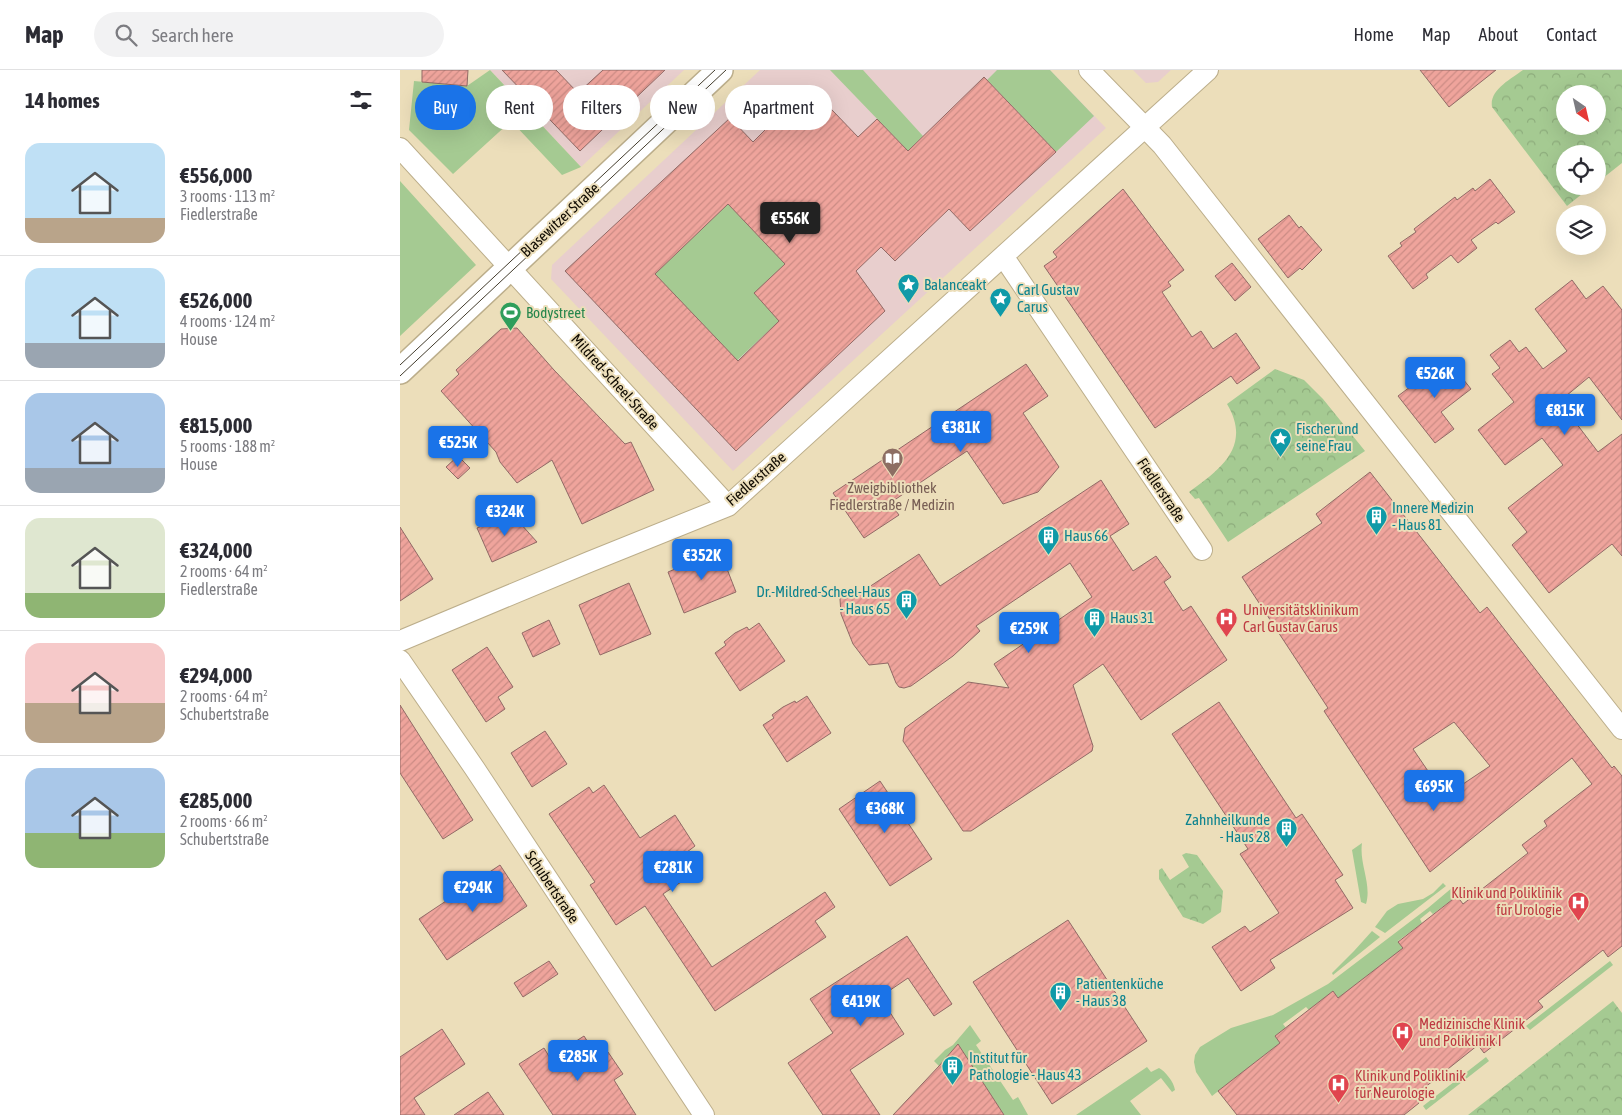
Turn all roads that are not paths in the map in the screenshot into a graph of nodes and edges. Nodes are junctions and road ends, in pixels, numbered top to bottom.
1 (720, 70) edge
2 (1089, 70) edge
3 (1208, 70) edge
4 (1145, 128) junction
5 (400, 148) edge
6 (1003, 256) junction
7 (510, 268) junction
8 (400, 371) edge
9 (728, 506) junction
10 (1202, 550) dead end
11 (400, 641) edge
12 (400, 660) edge
13 (1622, 729) edge
14 (704, 1115) edge

1 - 7 street, Blasewitzer Straße
2 - 4 street
3 - 4 street, Fiedlerstraße
4 - 6 street, Fiedlerstraße
4 - 13 street
5 - 7 street, Mildred-Scheel-Straße
6 - 9 street, Fiedlerstraße
6 - 10 street, Fiedlerstraße
7 - 8 street, Blasewitzer Straße
7 - 9 street, Mildred-Scheel-Straße
9 - 11 street, Fiedlerstraße
12 - 14 street, Schubertstraße

